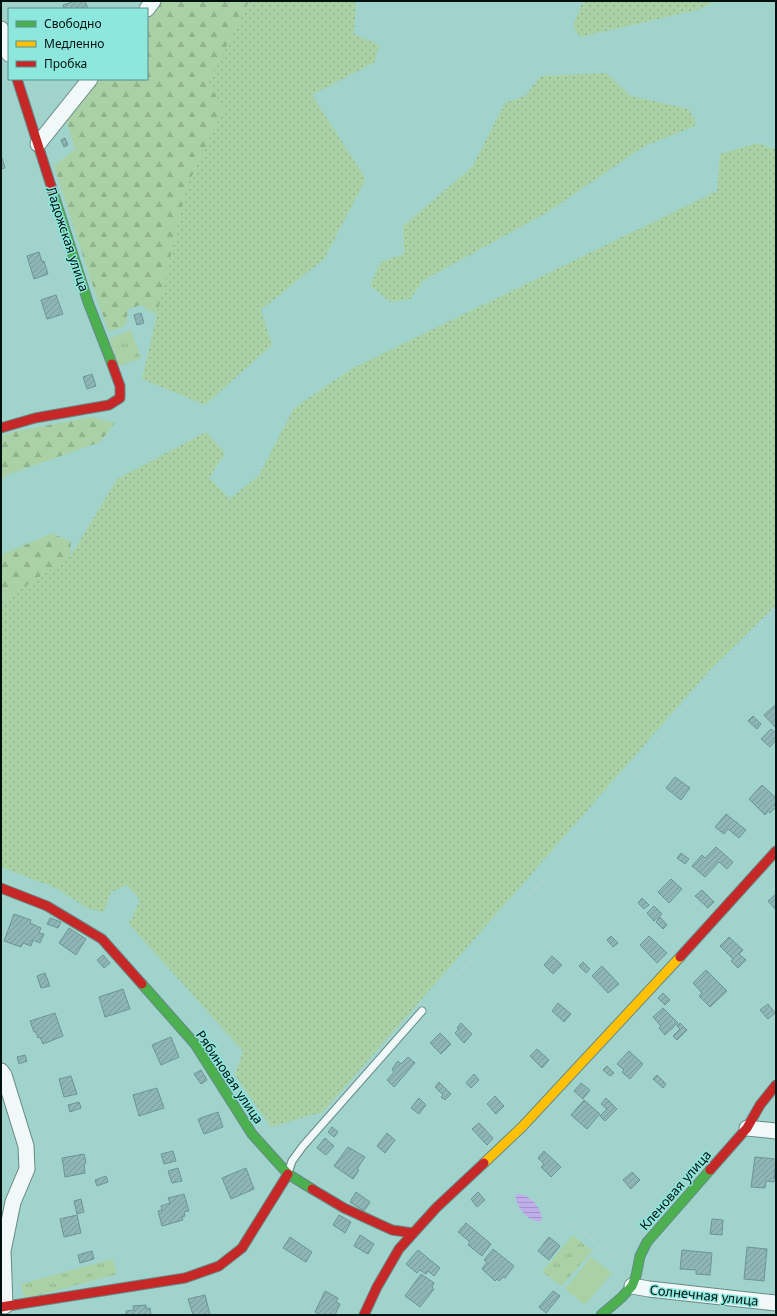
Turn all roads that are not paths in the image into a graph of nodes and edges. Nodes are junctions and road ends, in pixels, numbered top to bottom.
1 (1, 29) edge
2 (8, 51) edge
3 (17, 80) edge
4 (89, 80) edge
5 (38, 144) junction
6 (1, 428) edge
7 (776, 851) edge
8 (1, 888) edge
9 (422, 1011) road end
10 (1, 1071) edge
11 (776, 1085) edge
12 (747, 1128) junction
13 (776, 1131) edge
14 (288, 1174) junction
15 (413, 1233) junction
16 (634, 1281) junction
17 (776, 1303) edge
18 (3, 1306) edge
19 (364, 1315) edge
20 (601, 1315) edge

1 - 2 street
3 - 5 street, Ладожская улица
4 - 5 street
5 - 6 street, Ладожская улица
7 - 15 street
8 - 14 street, Рябиновая улица
9 - 14 lane
10 - 18 street
11 - 12 street, Кленовая улица
12 - 13 street
12 - 16 street, Кленовая улица
14 - 15 street, Рябиновая улица
14 - 18 street
15 - 19 street
16 - 17 street, Солнечная улица
16 - 20 street

